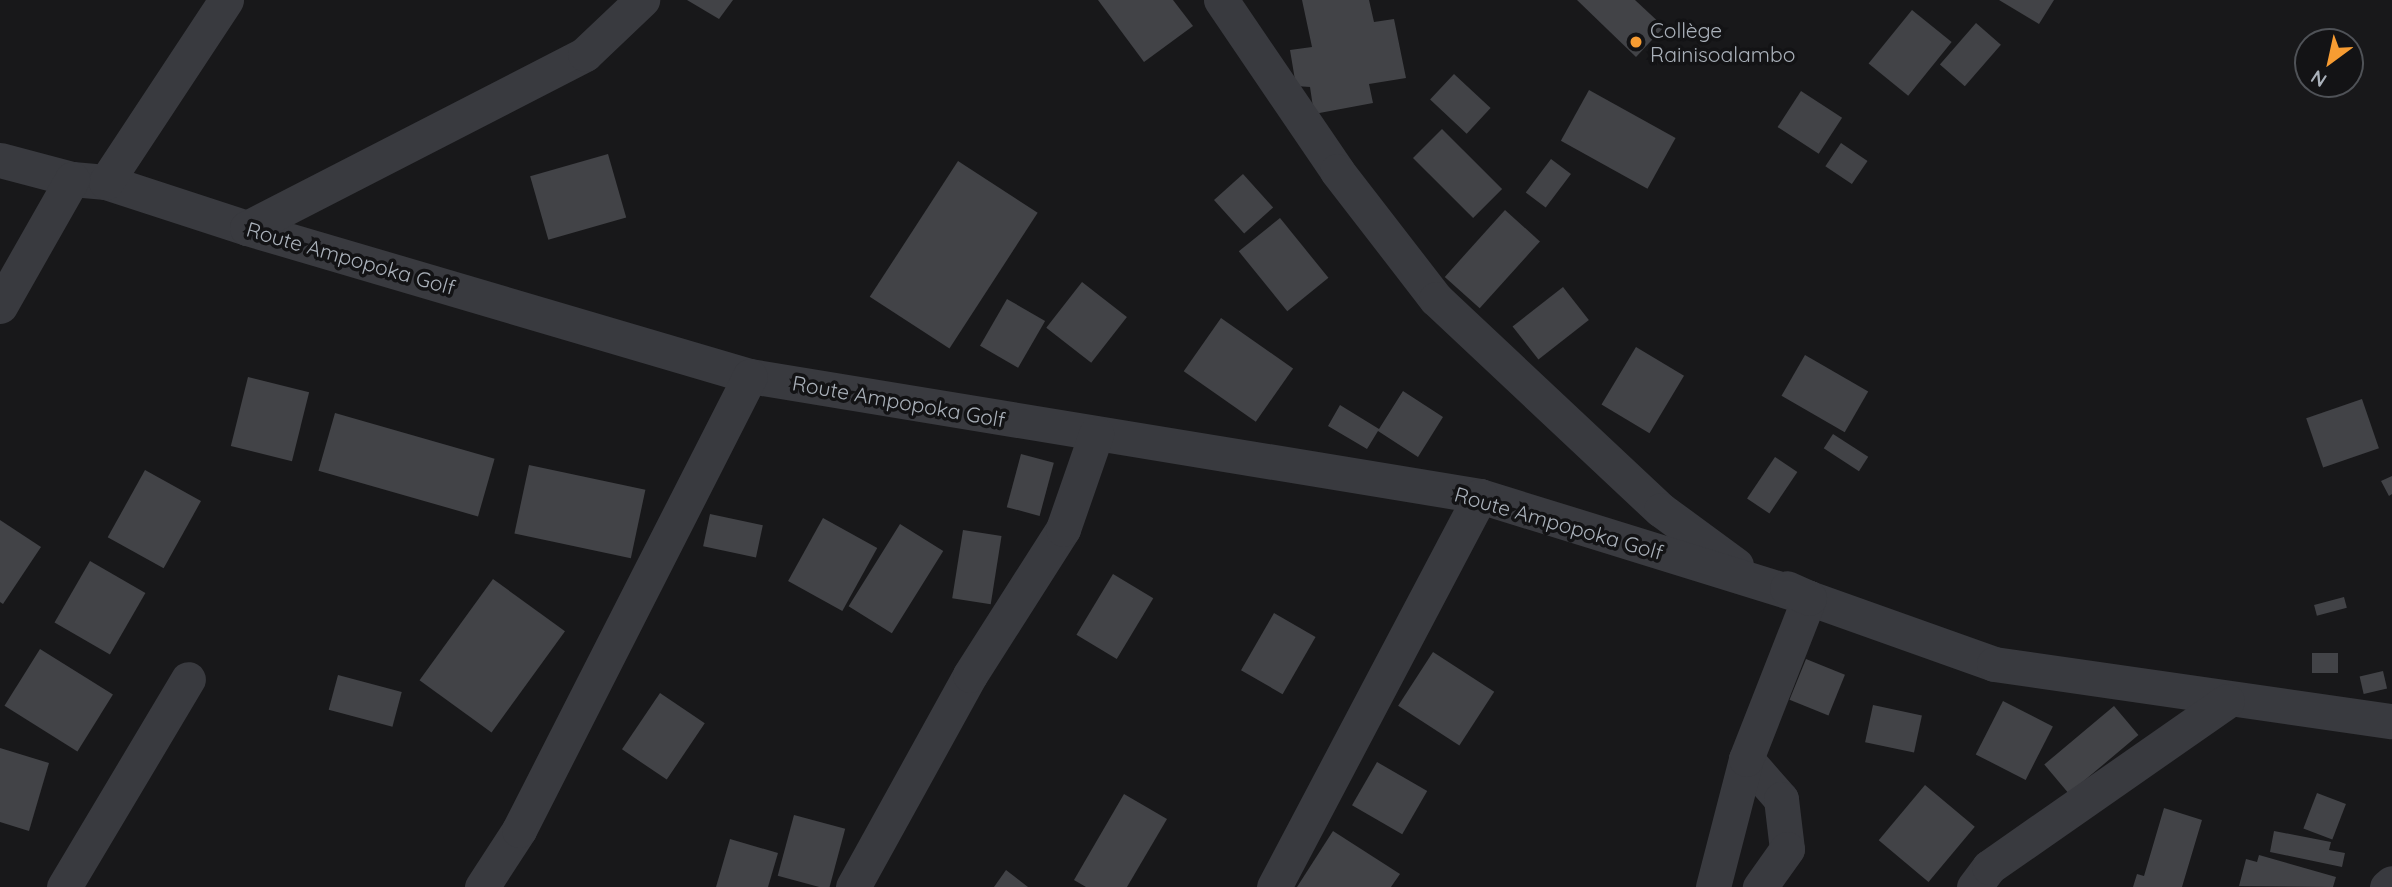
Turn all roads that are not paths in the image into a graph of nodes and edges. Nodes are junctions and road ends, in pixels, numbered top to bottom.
1 (226, 0) edge
2 (642, 0) edge
3 (1221, 0) edge
4 (0, 160) edge
5 (89, 180) junction
6 (247, 228) junction
7 (0, 306) edge
8 (750, 376) junction
9 (1096, 434) junction
10 (1480, 496) junction
11 (1809, 598) junction
12 (188, 679) dead end
13 (2227, 701) junction
14 (2392, 721) edge
15 (1746, 759) junction
16 (2392, 883) edge
17 (64, 887) edge
18 (482, 887) edge
19 (853, 887) edge
20 (1274, 887) edge
21 (1713, 887) edge
22 (1760, 887) edge
23 (1974, 887) edge
24 (2387, 887) edge

1 - 5 street
2 - 6 street
3 - 11 street, Route Ampopoka Golf
4 - 5 street, Route Ampopoka Golf
5 - 6 street, Route Ampopoka Golf
5 - 7 street
6 - 8 street, Route Ampopoka Golf
8 - 9 street, Route Ampopoka Golf
8 - 18 street
9 - 10 street, Route Ampopoka Golf
9 - 19 street
10 - 11 street, Route Ampopoka Golf
10 - 20 street
11 - 13 street
11 - 15 street
12 - 17 street
13 - 14 street
13 - 23 street
15 - 21 street
15 - 22 street
16 - 24 street

